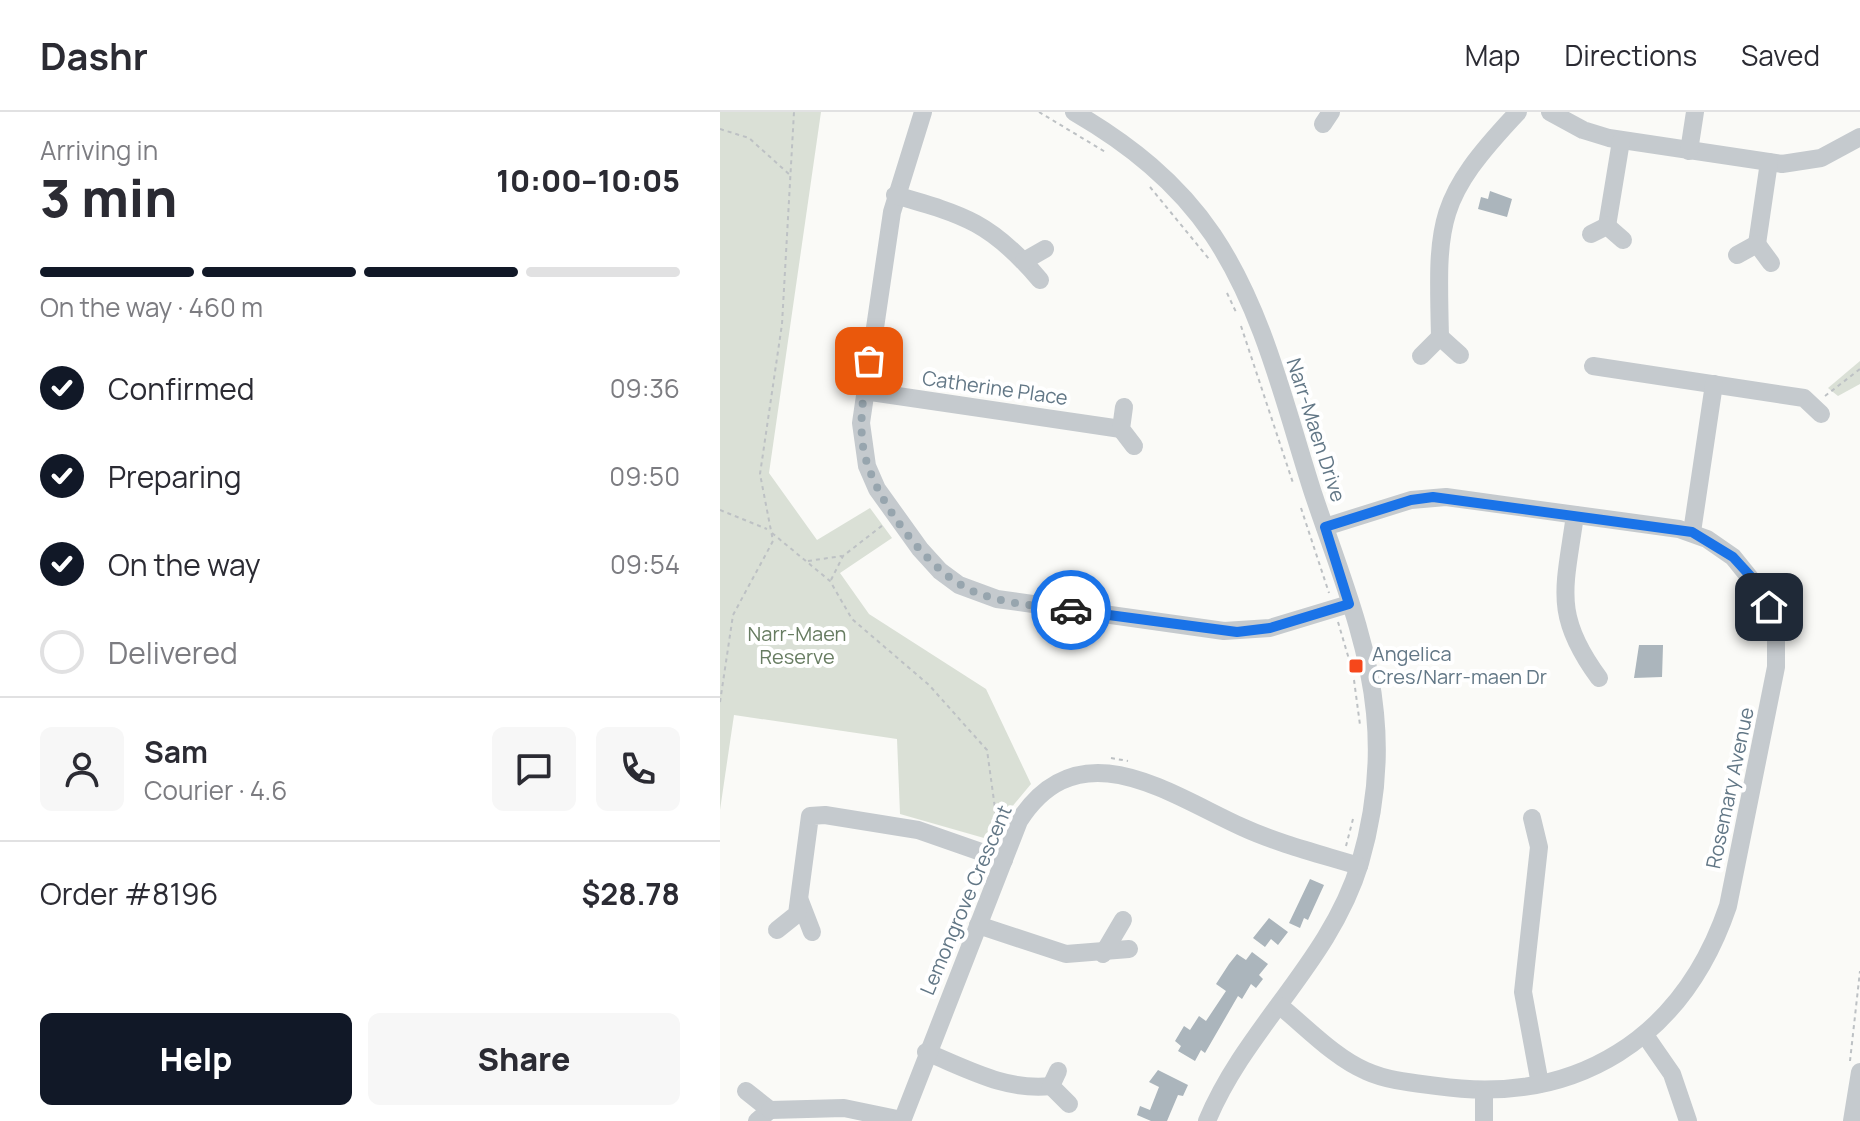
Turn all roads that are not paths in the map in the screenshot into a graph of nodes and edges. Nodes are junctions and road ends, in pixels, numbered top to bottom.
1 (923, 112) edge
2 (1074, 112) edge
3 (1518, 112) edge
4 (1550, 112) edge
5 (1695, 112) edge
6 (1860, 137) edge
7 (1621, 141) junction
8 (1689, 151) junction
9 (1769, 162) junction
10 (895, 195) junction
11 (1623, 240) dead end
12 (1757, 244) junction
13 (1045, 249) dead end
14 (1737, 255) dead end
15 (1024, 261) junction
16 (1771, 263) dead end
17 (1040, 280) dead end
18 (1440, 337) junction
19 (1460, 355) dead end
20 (1421, 356) dead end
21 (1593, 366) dead end
22 (1714, 384) junction
23 (864, 391) junction
24 (1124, 407) dead end
25 (1818, 410) road end
26 (1121, 429) junction
27 (1134, 446) dead end
28 (1575, 515) junction
29 (1325, 527) junction
30 (1692, 532) junction
31 (1342, 606) junction
32 (1599, 678) dead end
33 (1532, 818) dead end
34 (1004, 860) junction
35 (1359, 866) junction
36 (800, 901) junction
37 (1123, 920) dead end
38 (978, 925) junction
39 (777, 930) dead end
40 (812, 932) dead end
41 (1129, 949) dead end
42 (1103, 954) junction
43 (1280, 1006) junction
44 (1645, 1035) junction
45 (926, 1052) junction
46 (1855, 1067) edge
47 (1540, 1084) junction
48 (746, 1091) dead end
49 (1484, 1091) junction
50 (1069, 1104) dead end
51 (763, 1115) edge
52 (902, 1121) edge
53 (1207, 1121) edge
54 (1484, 1121) edge
55 (1688, 1121) edge
56 (1852, 1121) edge

1 - 10 street
2 - 29 street, Narr-Maen Drive
3 - 18 street
4 - 7 street
5 - 8 street
6 - 9 street
7 - 8 street
7 - 11 street
8 - 9 street
9 - 12 street
10 - 15 street
10 - 23 street
12 - 14 street
12 - 16 street
13 - 15 street
15 - 17 street
18 - 19 street
18 - 20 street
21 - 22 street
22 - 25 street
22 - 30 street
23 - 26 street, Catherine Place
23 - 31 street
24 - 26 street
26 - 27 street
28 - 29 street, Rosemary Avenue
28 - 30 street, Rosemary Avenue
28 - 32 street
29 - 31 street, Narr-Maen Drive
30 - 44 street, Rosemary Avenue
31 - 35 street, Narr-Maen Drive
33 - 47 street
34 - 35 street, Lemongrove Crescent
34 - 36 street
34 - 38 street, Lemongrove Crescent
35 - 43 street, Narr-Maen Drive
36 - 39 street
36 - 40 street
37 - 42 street
38 - 42 street
38 - 45 street, Lemongrove Crescent
41 - 42 street
43 - 49 street, Rosemary Avenue
43 - 53 street, Narr-Maen Drive
44 - 47 street, Rosemary Avenue
44 - 55 street
45 - 50 street
45 - 52 street, Lemongrove Crescent
46 - 56 street
47 - 49 street, Rosemary Avenue
48 - 51 street
49 - 54 street
51 - 52 street

